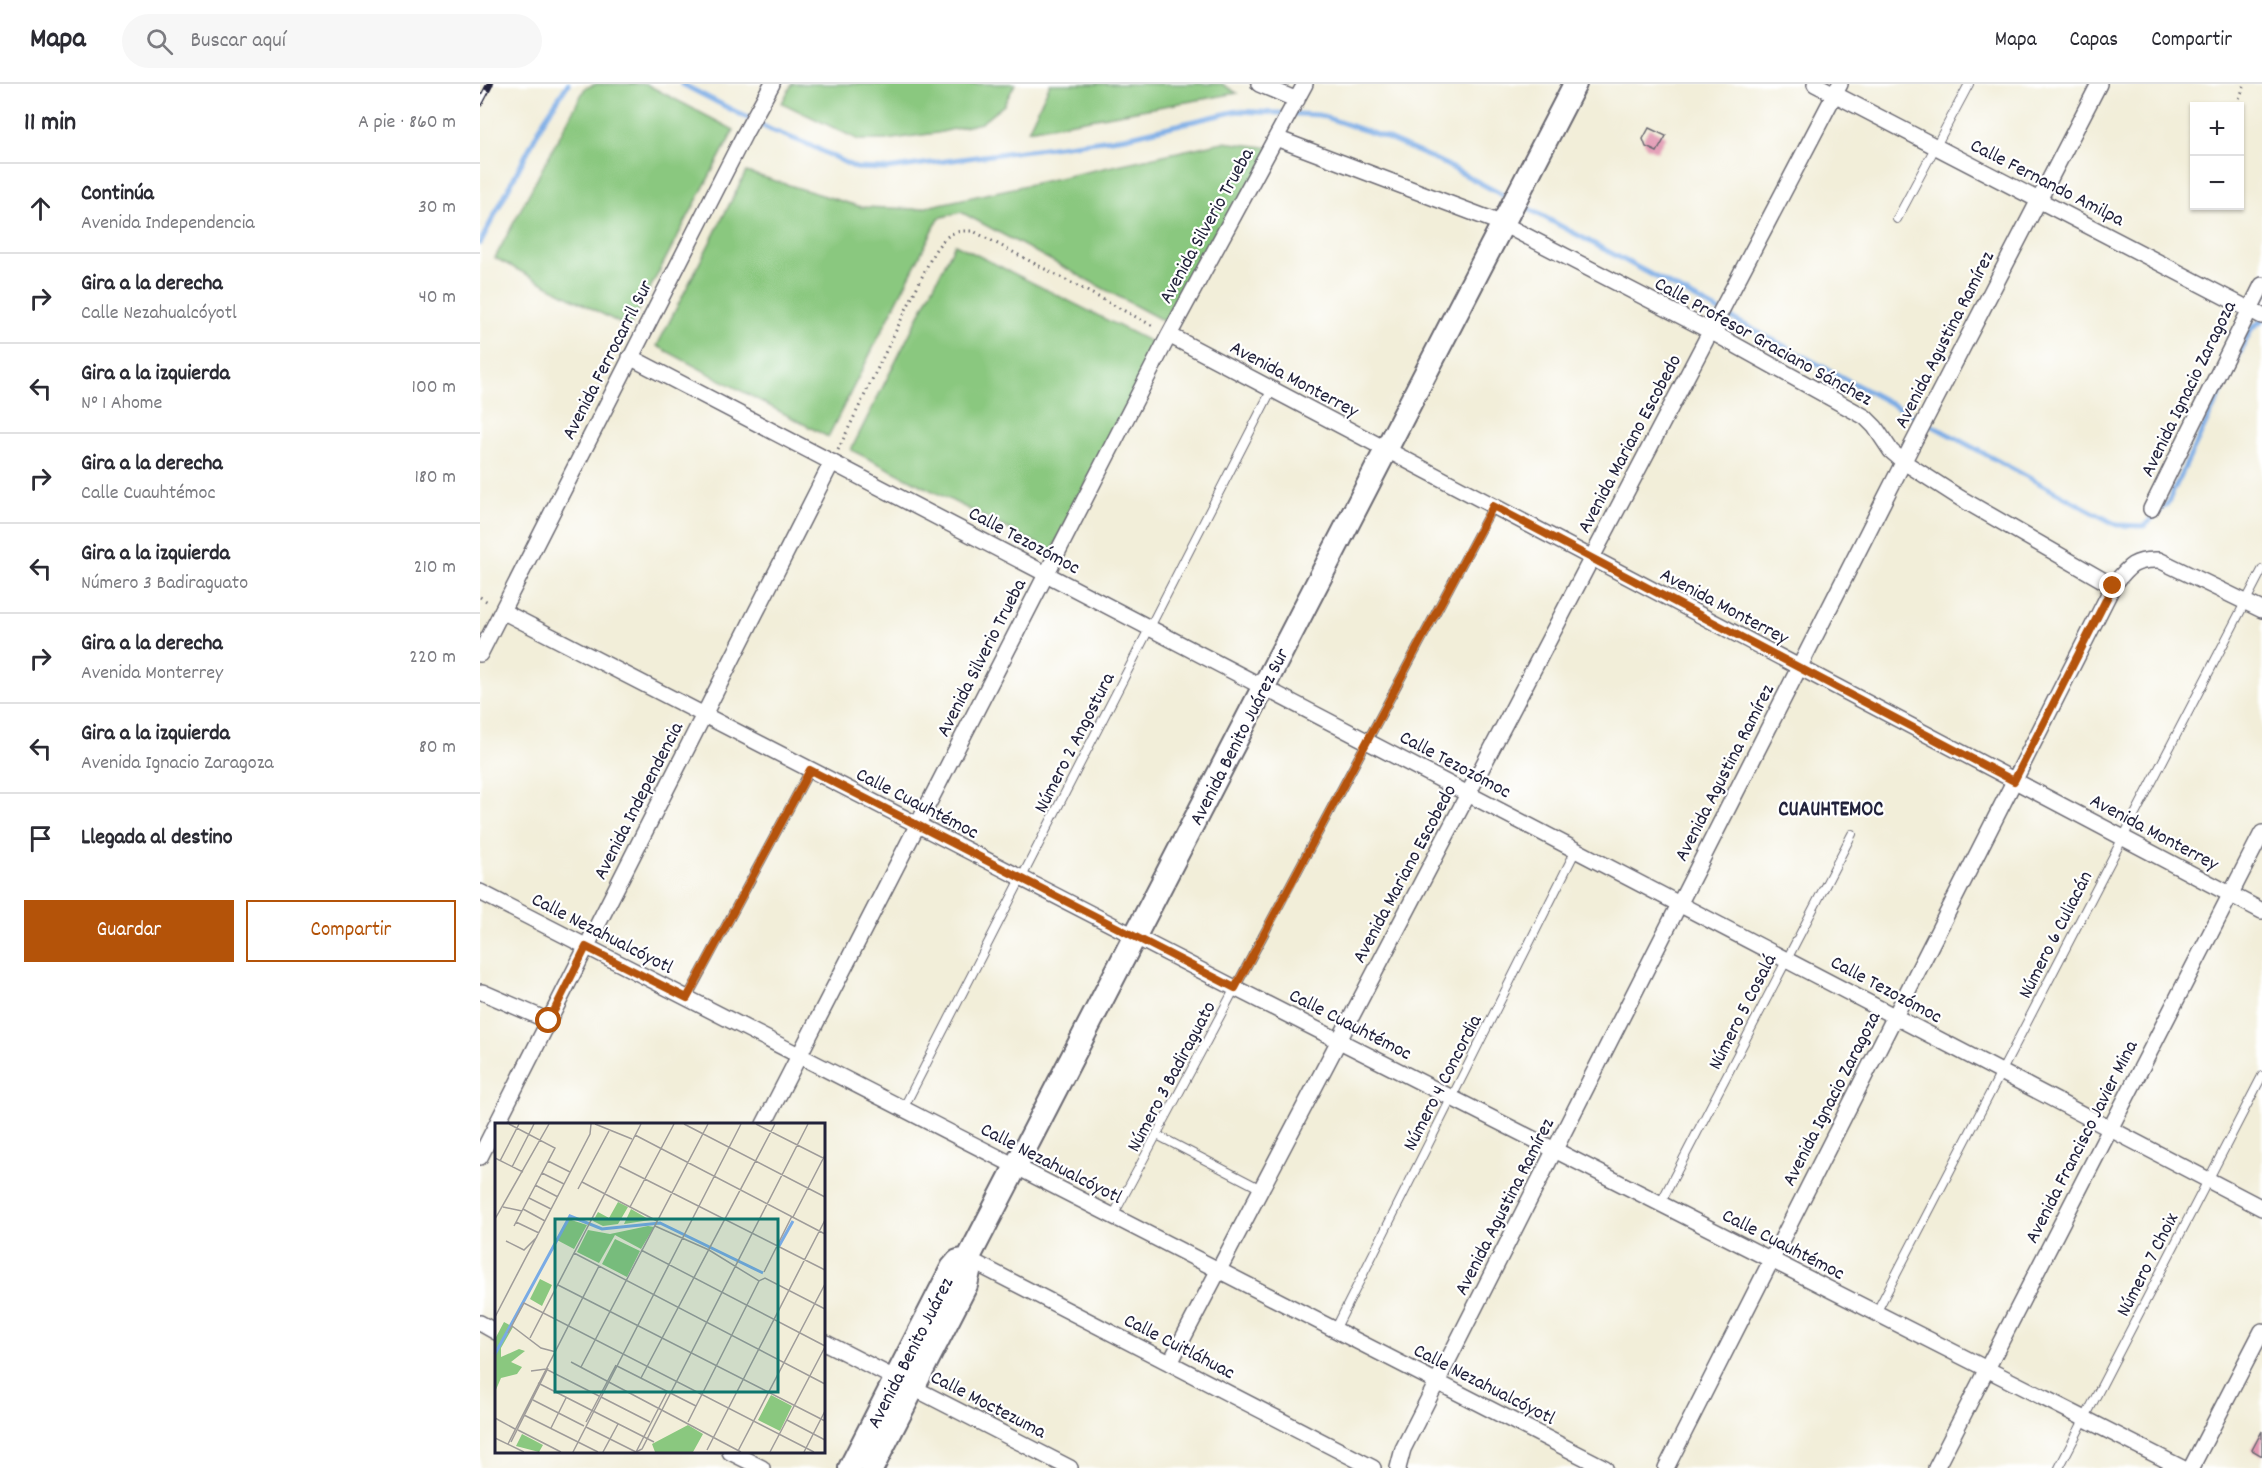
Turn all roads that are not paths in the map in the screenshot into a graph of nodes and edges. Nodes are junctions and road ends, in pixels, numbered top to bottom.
1 (1259, 84) edge
2 (1305, 84) edge
3 (1575, 84) edge
4 (1815, 84) edge
5 (1969, 84) edge
6 (2099, 84) edge
7 (1838, 89) edge
8 (769, 91) edge
9 (1297, 100) junction
10 (1276, 138) junction
11 (1936, 146) junction
12 (2039, 200) junction
13 (1506, 219) junction
14 (1897, 219) dead end
15 (2262, 285) edge
16 (2256, 313) edge
17 (1710, 331) junction
18 (1168, 335) junction
19 (630, 357) junction
20 (1272, 389) junction
21 (1386, 449) junction
22 (1907, 456) junction
23 (832, 462) junction
24 (1493, 506) junction
25 (2151, 509) dead end
26 (1592, 558) junction
27 (2262, 570) edge
28 (1046, 574) junction
29 (2113, 586) junction
30 (2246, 601) junction
31 (2262, 610) edge
32 (502, 611) junction
33 (1150, 627) junction
34 (480, 654) edge
35 (1799, 668) junction
36 (1263, 686) junction
37 (704, 715) junction
38 (1367, 741) junction
39 (810, 770) junction
40 (2014, 781) junction
41 (1468, 793) junction
42 (918, 825) junction
43 (2262, 833) edge
44 (1852, 834) dead end
45 (2123, 838) junction
46 (1576, 850) junction
47 (1022, 879) junction
48 (480, 892) edge
49 (2230, 895) junction
50 (1680, 903) junction
51 (2262, 911) edge
52 (1134, 936) junction
53 (586, 947) junction
54 (1787, 959) junction
55 (1235, 988) junction
56 (482, 992) dead end
57 (687, 998) junction
58 (1895, 1016) junction
59 (549, 1021) junction
60 (1339, 1041) junction
61 (799, 1056) junction
62 (2001, 1071) junction
63 (2262, 1076) edge
64 (1452, 1098) junction
65 (903, 1109) junction
66 (496, 1123) edge
67 (765, 1123) edge
68 (495, 1125) edge
69 (2110, 1128) junction
70 (1157, 1135) junction
71 (1555, 1150) junction
72 (481, 1152) edge
73 (1015, 1166) junction
74 (2208, 1180) junction
75 (1261, 1189) junction
76 (1660, 1204) junction
77 (2262, 1208) edge
78 (1113, 1216) junction
79 (968, 1259) junction
80 (1771, 1260) junction
81 (1218, 1270) junction
82 (1876, 1313) junction
83 (480, 1323) edge
84 (1335, 1330) junction
85 (495, 1331) edge
86 (2262, 1331) edge
87 (825, 1343) edge
88 (1170, 1363) junction
89 (1987, 1369) junction
90 (1437, 1382) junction
91 (904, 1383) junction
92 (2085, 1419) junction
93 (1403, 1449) junction
94 (732, 1453) edge
95 (762, 1468) edge
96 (850, 1468) edge
97 (872, 1468) edge
98 (1070, 1468) edge
99 (1373, 1468) edge
100 (1386, 1468) edge
101 (1398, 1468) edge
102 (1605, 1468) edge
103 (1666, 1468) edge
104 (1936, 1468) edge
105 (2060, 1468) edge
106 (2182, 1468) edge
107 (2191, 1468) edge

1 - 9 street
2 - 9 street, Avenida Silverio Trueba
3 - 13 street
4 - 7 street, Calle Fernando Amilpa
5 - 11 lane
6 - 12 street, Avenida Agustina Ramírez
7 - 11 street, Calle Fernando Amilpa
7 - 17 street, Avenida Mariano Escobedo
8 - 19 street, Avenida Ferrocarril Sur
9 - 10 street, Avenida Silverio Trueba
10 - 13 street, Calle Profesor Graciano Sánchez
10 - 18 street, Avenida Silverio Trueba
11 - 12 street, Calle Fernando Amilpa
11 - 14 lane
12 - 16 street, Calle Fernando Amilpa
12 - 22 street, Avenida Agustina Ramírez
13 - 17 street, Calle Profesor Graciano Sánchez
13 - 21 street, Avenida Benito Juárez Sur
15 - 16 street, Avenida Ignacio Zaragoza
16 - 25 street, Avenida Ignacio Zaragoza
17 - 22 street, Calle Profesor Graciano Sánchez
17 - 26 street, Avenida Mariano Escobedo
18 - 20 street, Avenida Monterrey
18 - 28 street, Avenida Silverio Trueba
19 - 23 street, Calle Tezozómoc
19 - 32 street, Avenida Ferrocarril Sur
20 - 21 street, Avenida Monterrey
20 - 33 lane, Número 2 Angostura
21 - 24 street, Avenida Monterrey
21 - 36 street, Avenida Benito Juárez Sur
22 - 29 street, Calle Profesor Graciano Sánchez
22 - 35 street, Avenida Agustina Ramírez
23 - 28 street, Calle Tezozómoc
23 - 37 street, Avenida Independencia
24 - 26 street, Avenida Monterrey
24 - 38 lane, Número 3 Badiraguato
26 - 35 street, Avenida Monterrey
26 - 41 street, Avenida Mariano Escobedo
27 - 30 lane, Número 6 Culiacán
28 - 33 street, Calle Tezozómoc
28 - 42 street, Avenida Silverio Trueba
29 - 30 street
29 - 40 street, Avenida Ignacio Zaragoza
30 - 31 street
30 - 45 lane, Número 6 Culiacán
32 - 34 street, Avenida Ferrocarril Sur
32 - 37 street, Calle Cuauhtémoc
33 - 36 street, Calle Tezozómoc
33 - 47 lane, Número 2 Angostura
35 - 40 street, Avenida Monterrey
35 - 50 street, Avenida Agustina Ramírez
36 - 38 street, Calle Tezozómoc
36 - 52 street, Avenida Benito Juárez Sur
37 - 39 street, Calle Cuauhtémoc
37 - 53 street, Avenida Independencia
38 - 41 street, Calle Tezozómoc
38 - 55 lane, Número 3 Badiraguato
39 - 42 street, Calle Cuauhtémoc
39 - 57 lane
40 - 45 street, Avenida Monterrey
40 - 58 street, Avenida Ignacio Zaragoza
41 - 46 street, Calle Tezozómoc
41 - 60 street, Avenida Mariano Escobedo
42 - 47 street, Calle Cuauhtémoc
42 - 61 street, Avenida Silverio Trueba
43 - 49 street, Avenida Francisco Javier Mina
44 - 54 lane, Número 5 Cosalá
45 - 49 street, Avenida Monterrey
45 - 62 lane, Número 6 Culiacán
46 - 50 street, Calle Tezozómoc
46 - 64 lane, Número 4 Concordia
47 - 52 street, Calle Cuauhtémoc
47 - 65 lane, Número 2 Angostura
48 - 53 street, Calle Nezahualcóyotl
49 - 51 street, Avenida Monterrey
49 - 69 street, Avenida Francisco Javier Mina
50 - 54 street, Calle Tezozómoc
50 - 71 street, Avenida Agustina Ramírez
52 - 55 street, Calle Cuauhtémoc
52 - 73 street, Avenida Benito Juárez Sur
53 - 57 street, Calle Nezahualcóyotl
53 - 59 street, Avenida Independencia
54 - 58 street, Calle Tezozómoc
54 - 76 lane, Número 5 Cosalá
55 - 60 street, Calle Cuauhtémoc
55 - 70 lane, Número 3 Badiraguato
56 - 59 street
57 - 61 street, Calle Nezahualcóyotl
58 - 62 street, Calle Tezozómoc
58 - 80 street, Avenida Ignacio Zaragoza
59 - 66 street, Avenida Independencia
60 - 64 street, Calle Cuauhtémoc
60 - 75 street, Avenida Mariano Escobedo
61 - 65 street, Calle Nezahualcóyotl
61 - 67 street, Avenida Silverio Trueba
62 - 69 street, Calle Tezozómoc
62 - 82 lane, Número 6 Culiacán
63 - 74 lane, Número 7 Choix
64 - 71 street, Calle Cuauhtémoc
64 - 84 lane, Número 4 Concordia
65 - 73 street, Calle Nezahualcóyotl
68 - 72 street, Avenida Independencia
69 - 74 street, Calle Tezozómoc
69 - 89 street, Avenida Francisco Javier Mina
70 - 75 lane
70 - 78 lane, Número 3 Badiraguato
71 - 76 street, Calle Cuauhtémoc
71 - 90 street, Avenida Agustina Ramírez
73 - 78 street, Calle Nezahualcóyotl
73 - 79 street, Avenida Benito Juárez Sur
74 - 77 street, Calle Tezozómoc
74 - 92 lane, Número 7 Choix
75 - 81 street, Avenida Mariano Escobedo
76 - 80 street, Calle Cuauhtémoc
78 - 81 street, Calle Nezahualcóyotl
79 - 88 street, Calle Cuitláhuac
79 - 91 street, Avenida Benito Juárez
80 - 82 street, Calle Cuauhtémoc
80 - 103 street, Avenida Ignacio Zaragoza
81 - 84 street, Calle Nezahualcóyotl
81 - 88 street, Avenida Mariano Escobedo
82 - 89 street, Calle Cuauhtémoc
83 - 85 street
84 - 90 street, Calle Nezahualcóyotl
86 - 107 street
87 - 91 street, Calle Moctezuma
88 - 99 street, Calle Cuitláhuac
89 - 92 street, Calle Cuauhtémoc
89 - 104 street, Avenida Francisco Javier Mina
90 - 93 street, Avenida Agustina Ramírez
90 - 102 street, Calle Nezahualcóyotl
91 - 96 street, Avenida Benito Juárez
91 - 97 street, Avenida Benito Juárez
91 - 98 street, Calle Moctezuma
92 - 105 lane, Número 7 Choix
92 - 106 street, Calle Cuauhtémoc
93 - 100 street, Avenida Agustina Ramírez
93 - 101 street, Avenida Agustina Ramírez
94 - 95 street

